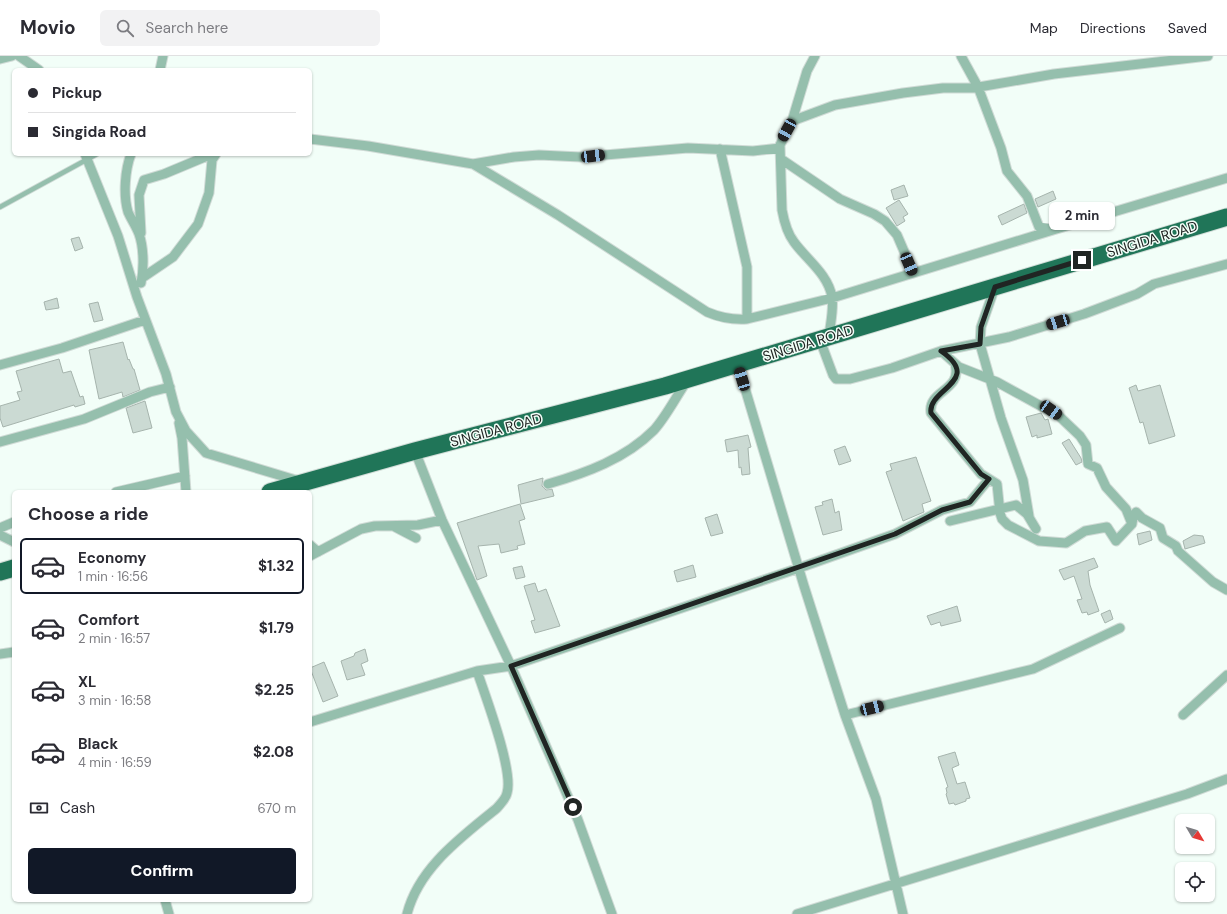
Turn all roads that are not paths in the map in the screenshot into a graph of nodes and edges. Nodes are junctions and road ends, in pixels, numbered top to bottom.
1 (12, 56) edge
2 (19, 56) edge
3 (163, 56) edge
4 (815, 56) edge
5 (961, 56) edge
6 (1208, 56) edge
7 (0, 59) edge
8 (36, 68) edge
9 (160, 68) edge
10 (978, 88) junction
11 (792, 121) junction
12 (312, 139) edge
13 (780, 148) junction
14 (720, 149) junction
15 (130, 156) edge
16 (207, 156) edge
17 (215, 156) edge
18 (87, 157) edge
19 (781, 159) junction
20 (473, 164) junction
21 (1227, 178) edge
22 (0, 207) edge
23 (1227, 217) edge
24 (1053, 230) junction
25 (141, 244) junction
26 (1227, 264) edge
27 (913, 272) junction
28 (142, 278) junction
29 (995, 287) junction
30 (137, 296) junction
31 (832, 298) junction
32 (747, 319) junction
33 (145, 320) junction
34 (824, 339) junction
35 (980, 344) junction
36 (941, 351) junction
37 (954, 364) junction
38 (0, 365) edge
39 (738, 365) junction
40 (989, 379) junction
41 (687, 380) junction
42 (170, 387) junction
43 (176, 412) junction
44 (0, 442) edge
45 (415, 451) junction
46 (185, 476) junction
47 (989, 479) junction
48 (303, 483) junction
49 (548, 484) dead end
50 (125, 490) edge
51 (186, 490) edge
52 (277, 490) edge
53 (1000, 508) junction
54 (1028, 516) junction
55 (442, 520) junction
56 (950, 521) dead end
57 (12, 523) edge
58 (1132, 524) junction
59 (394, 527) junction
60 (0, 528) edge
61 (1036, 528) dead end
62 (0, 535) edge
63 (416, 538) dead end
64 (12, 541) edge
65 (314, 554) edge
66 (799, 568) junction
67 (12, 569) edge
68 (0, 572) edge
69 (1227, 590) edge
70 (1120, 628) dead end
71 (12, 652) edge
72 (0, 654) edge
73 (511, 666) junction
74 (477, 671) junction
75 (1227, 675) edge
76 (845, 715) junction
77 (1183, 715) dead end
78 (312, 721) edge
79 (1227, 779) edge
80 (895, 884) junction
81 (166, 902) edge
82 (169, 914) edge
83 (407, 914) edge
84 (612, 914) edge
85 (797, 914) edge
86 (903, 914) edge

1 - 7 street
2 - 8 street
3 - 9 street
4 - 11 street
5 - 10 street
6 - 10 street
10 - 11 street
10 - 24 street
11 - 13 street
12 - 20 street
13 - 14 street
13 - 19 street
14 - 20 street
14 - 32 street
15 - 25 street
16 - 25 street
17 - 28 street
18 - 22 lane
18 - 30 street
19 - 27 street
19 - 31 street
20 - 32 street
21 - 24 street
23 - 29 highway, SINGIDA ROAD
24 - 27 street
25 - 28 street
26 - 35 street
27 - 31 street
28 - 30 street
29 - 34 highway, SINGIDA ROAD
29 - 35 street
30 - 33 street
31 - 32 street
31 - 34 street
33 - 38 street
33 - 42 street
34 - 36 street
34 - 39 highway, SINGIDA ROAD
35 - 36 street
35 - 40 street
36 - 37 street
37 - 40 street
37 - 47 street
39 - 41 highway, SINGIDA ROAD
39 - 66 street
40 - 54 street
40 - 58 street
41 - 45 highway, SINGIDA ROAD
41 - 49 street
42 - 43 street
42 - 44 street
43 - 46 street
43 - 48 street
45 - 48 highway, SINGIDA ROAD
45 - 55 street
46 - 50 street
46 - 51 street
47 - 53 street
47 - 66 street
48 - 52 highway, SINGIDA ROAD
53 - 54 street
53 - 56 street
53 - 58 street
54 - 61 street
55 - 59 street
55 - 73 street
57 - 60 street
58 - 69 street
59 - 63 street
59 - 65 street
62 - 64 street
66 - 73 street
66 - 76 street
67 - 68 highway
70 - 76 street
71 - 72 street
73 - 74 street
73 - 84 street
74 - 78 street
74 - 83 street
75 - 77 street
76 - 80 street
79 - 80 street
80 - 85 street
80 - 86 street
81 - 82 street

